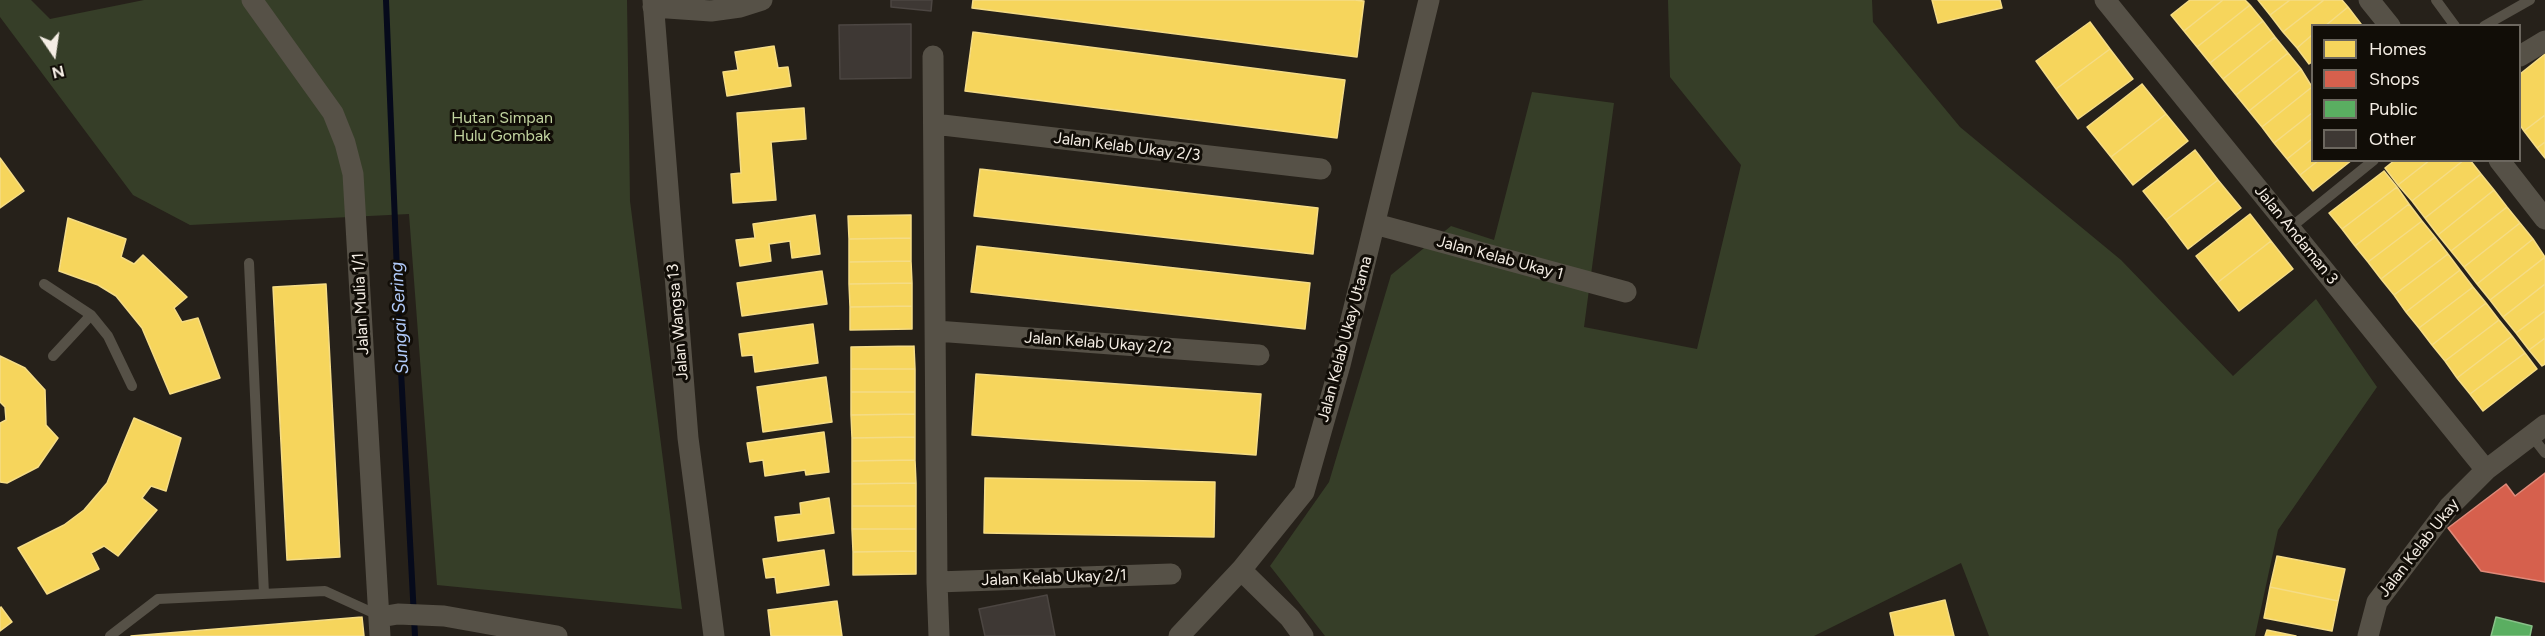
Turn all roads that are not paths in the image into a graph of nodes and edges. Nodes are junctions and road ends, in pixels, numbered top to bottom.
1 (252, 0) edge
2 (762, 0) edge
3 (1429, 0) edge
4 (2105, 0) edge
5 (2369, 0) edge
6 (2436, 0) edge
7 (2530, 0) edge
8 (653, 3) edge
9 (2388, 24) edge
10 (2454, 24) edge
11 (2488, 24) edge
12 (2545, 41) edge
13 (2521, 55) edge
14 (933, 56) dead end
15 (934, 124) junction
16 (2372, 162) edge
17 (2501, 162) edge
18 (1321, 169) dead end
19 (2545, 219) edge
20 (1375, 224) junction
21 (2290, 228) junction
22 (249, 263) dead end
23 (44, 285) dead end
24 (1626, 292) dead end
25 (91, 315) junction
26 (936, 331) junction
27 (1259, 355) dead end
28 (53, 356) dead end
29 (132, 386) dead end
30 (2538, 430) edge
31 (2545, 453) edge
32 (2486, 470) junction
33 (1241, 570) junction
34 (1171, 574) dead end
35 (937, 582) junction
36 (264, 594) junction
37 (386, 622) edge
38 (110, 636) edge
39 (557, 636) edge
40 (714, 636) edge
41 (939, 636) edge
42 (1179, 636) edge
43 (1304, 636) edge
44 (2368, 636) edge

1 - 37 street, Jalan Mulia 1/1
2 - 8 street
3 - 20 street, Jalan Kelab Ukay Utama
4 - 21 street, Jalan Andaman 3
5 - 9 street
6 - 10 lane
7 - 11 lane
8 - 40 street, Jalan Wangsa 13
12 - 13 street
14 - 15 street
15 - 18 street, Jalan Kelab Ukay 2/3
15 - 26 street
16 - 21 lane
17 - 19 street
20 - 24 street, Jalan Kelab Ukay 1
20 - 33 street, Jalan Kelab Ukay Utama
21 - 32 street, Jalan Andaman 3
22 - 36 lane
23 - 25 lane
25 - 28 lane
25 - 29 lane
26 - 27 street, Jalan Kelab Ukay 2/2
26 - 35 street
30 - 31 lane
30 - 32 street, Jalan Kelab Ukay
32 - 44 street, Jalan Kelab Ukay
33 - 42 street, Jalan Kelab Ukay Utama
33 - 43 street
34 - 35 street, Jalan Kelab Ukay 2/1
35 - 41 street
36 - 37 lane
36 - 38 lane
37 - 39 street

